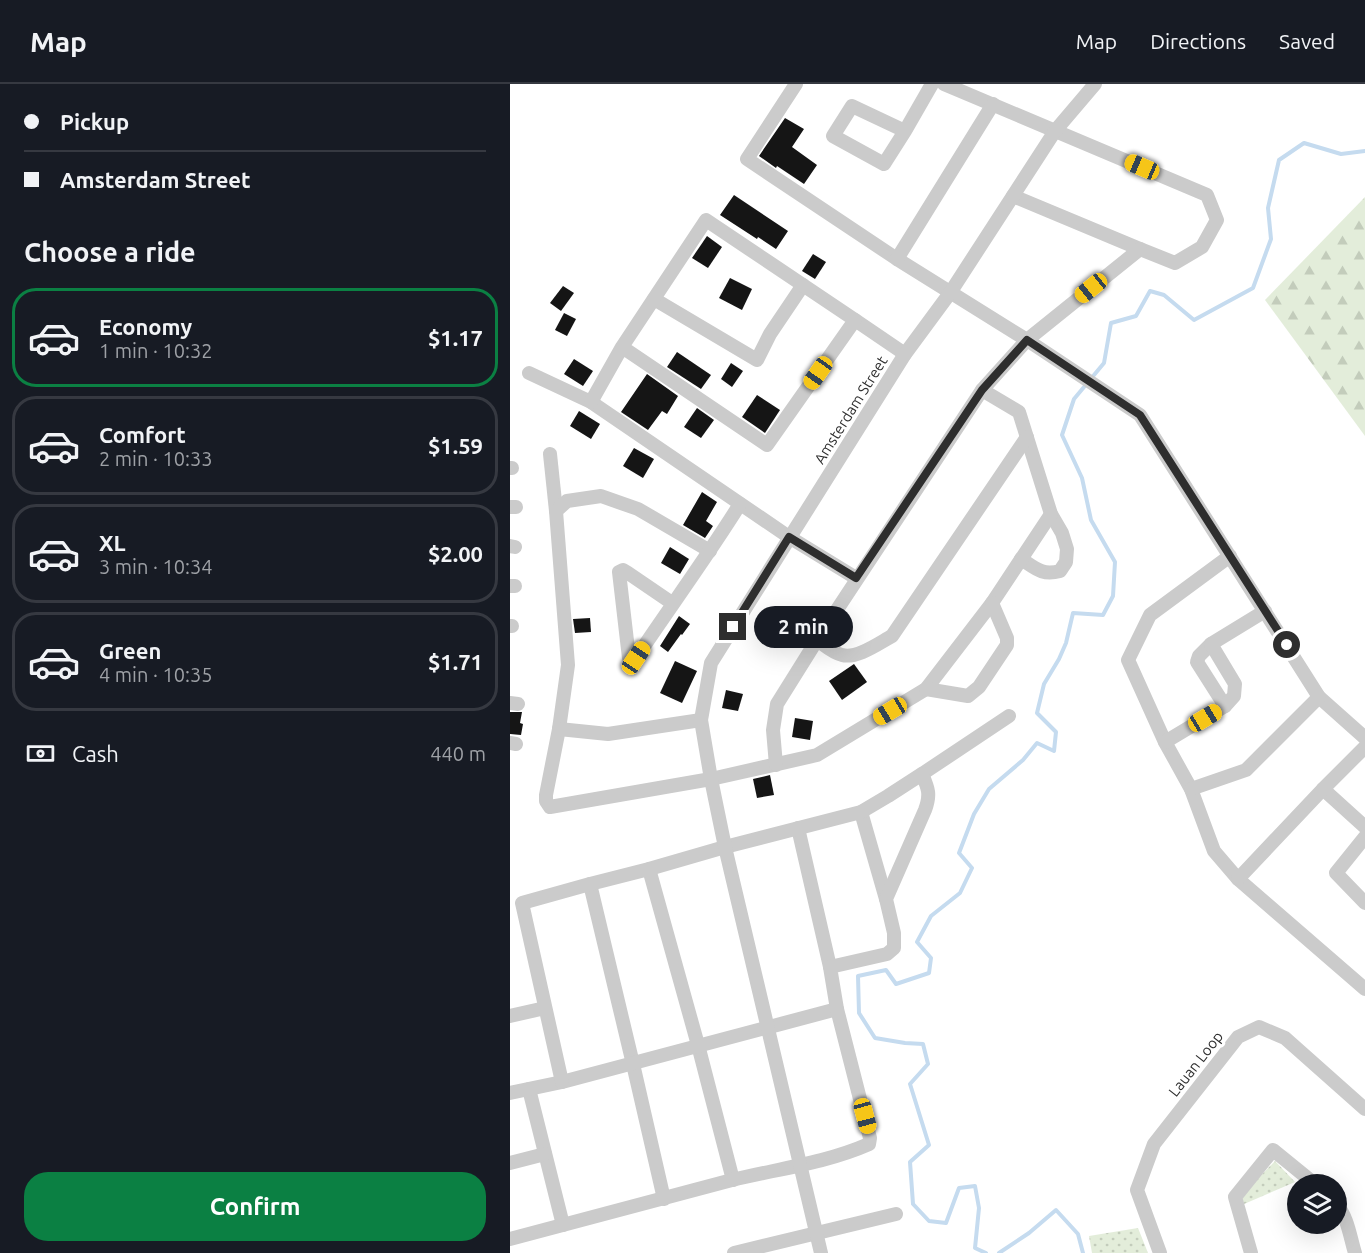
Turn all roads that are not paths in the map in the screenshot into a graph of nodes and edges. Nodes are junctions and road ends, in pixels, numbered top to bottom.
1 (796, 84) edge
2 (932, 84) edge
3 (944, 84) edge
4 (1095, 84) edge
5 (993, 104) junction
6 (905, 131) junction
7 (1055, 131) junction
8 (1013, 196) junction
9 (1140, 249) junction
10 (897, 259) junction
11 (803, 285) junction
12 (950, 293) junction
13 (654, 299) junction
14 (855, 320) junction
15 (1027, 340) junction
16 (622, 347) junction
17 (905, 354) junction
18 (529, 373) dead end
19 (982, 390) junction
20 (591, 402) junction
21 (1027, 437) junction
22 (550, 454) dead end
23 (740, 504) junction
24 (556, 511) junction
25 (1052, 514) junction
26 (789, 537) junction
27 (710, 551) junction
28 (1230, 556) junction
29 (1021, 559) junction
30 (856, 578) junction
31 (672, 603) junction
32 (992, 603) junction
33 (1265, 610) junction
34 (817, 640) junction
35 (1211, 644) junction
36 (926, 689) junction
37 (1319, 697) junction
38 (1226, 706) junction
39 (1009, 716) dead end
40 (701, 720) junction
41 (559, 729) junction
42 (1365, 738) edge
43 (1165, 742) junction
44 (1365, 747) edge
45 (776, 765) junction
46 (922, 774) junction
47 (711, 779) junction
48 (1191, 789) junction
49 (1323, 789) junction
50 (861, 812) junction
51 (1365, 827) edge
52 (798, 828) junction
53 (1365, 837) edge
54 (725, 848) junction
55 (649, 869) junction
56 (1238, 879) junction
57 (590, 884) junction
58 (886, 899) junction
59 (1365, 903) edge
60 (516, 904) edge
61 (830, 967) junction
62 (1365, 989) edge
63 (545, 1008) junction
64 (837, 1009) junction
65 (510, 1016) edge
66 (768, 1028) junction
67 (698, 1045) junction
68 (633, 1064) junction
69 (562, 1082) junction
70 (529, 1089) junction
71 (510, 1093) edge
72 (1365, 1109) edge
73 (546, 1154) junction
74 (510, 1163) edge
75 (801, 1165) junction
76 (1302, 1174) edge
77 (733, 1180) junction
78 (664, 1199) junction
79 (896, 1214) dead end
80 (1347, 1224) edge
81 (563, 1225) junction
82 (816, 1232) junction
83 (510, 1239) edge
84 (734, 1253) edge
85 (821, 1253) edge
86 (1160, 1253) edge
87 (1251, 1253) edge
88 (1354, 1253) edge

1 - 10 street
2 - 6 street
3 - 5 street
4 - 7 street, Amsterdam Street
5 - 7 street
5 - 10 street
6 - 6 street
7 - 8 street, Amsterdam Street
7 - 9 street
8 - 9 street
8 - 12 street, Amsterdam Street
9 - 15 street
10 - 12 street
11 - 13 street
11 - 13 street
11 - 14 street
12 - 15 street
12 - 17 street, Amsterdam Street
13 - 16 street
14 - 16 street
14 - 17 street
15 - 19 street
15 - 28 street
16 - 20 street
17 - 26 street, Amsterdam Street
18 - 20 street
19 - 21 street
19 - 30 street
20 - 23 street
21 - 25 street
21 - 34 street
22 - 24 street
23 - 26 street
23 - 27 street
24 - 27 street
24 - 41 street
25 - 29 street
25 - 29 street
26 - 30 street
26 - 40 street, Amsterdam Street
27 - 31 street
28 - 33 street
28 - 43 street
29 - 32 street
30 - 34 street
31 - 31 street
32 - 36 street
32 - 36 street
33 - 35 street
33 - 37 street
34 - 45 street
35 - 38 street
35 - 38 street
36 - 45 street
37 - 42 street
37 - 48 street
38 - 43 street
39 - 46 street
40 - 41 street
40 - 47 street, Amsterdam Street
41 - 47 street
43 - 48 street
44 - 49 street
45 - 47 street
46 - 50 street
46 - 58 street
47 - 54 street, Amsterdam Street
48 - 56 street
49 - 51 street
49 - 56 street
50 - 52 street
50 - 58 street
52 - 54 street
52 - 61 street
53 - 59 street
54 - 55 street
54 - 66 street, Amsterdam Street
55 - 57 street
55 - 67 street
56 - 62 street
57 - 60 street
57 - 68 street
58 - 61 street
60 - 63 street
61 - 64 street
63 - 65 street
63 - 69 street
64 - 66 street
64 - 75 street
66 - 67 street
66 - 75 street, Amsterdam Street
67 - 68 street
67 - 77 street
68 - 69 street
68 - 78 street
69 - 70 street
70 - 71 street
70 - 73 street
72 - 86 street, Lauan Loop
73 - 74 street
73 - 81 street
75 - 77 street
75 - 82 street, Amsterdam Street
76 - 87 street
77 - 78 street
78 - 81 street
79 - 82 street
80 - 88 street
81 - 83 street
82 - 84 street
82 - 85 street, Amsterdam Street

